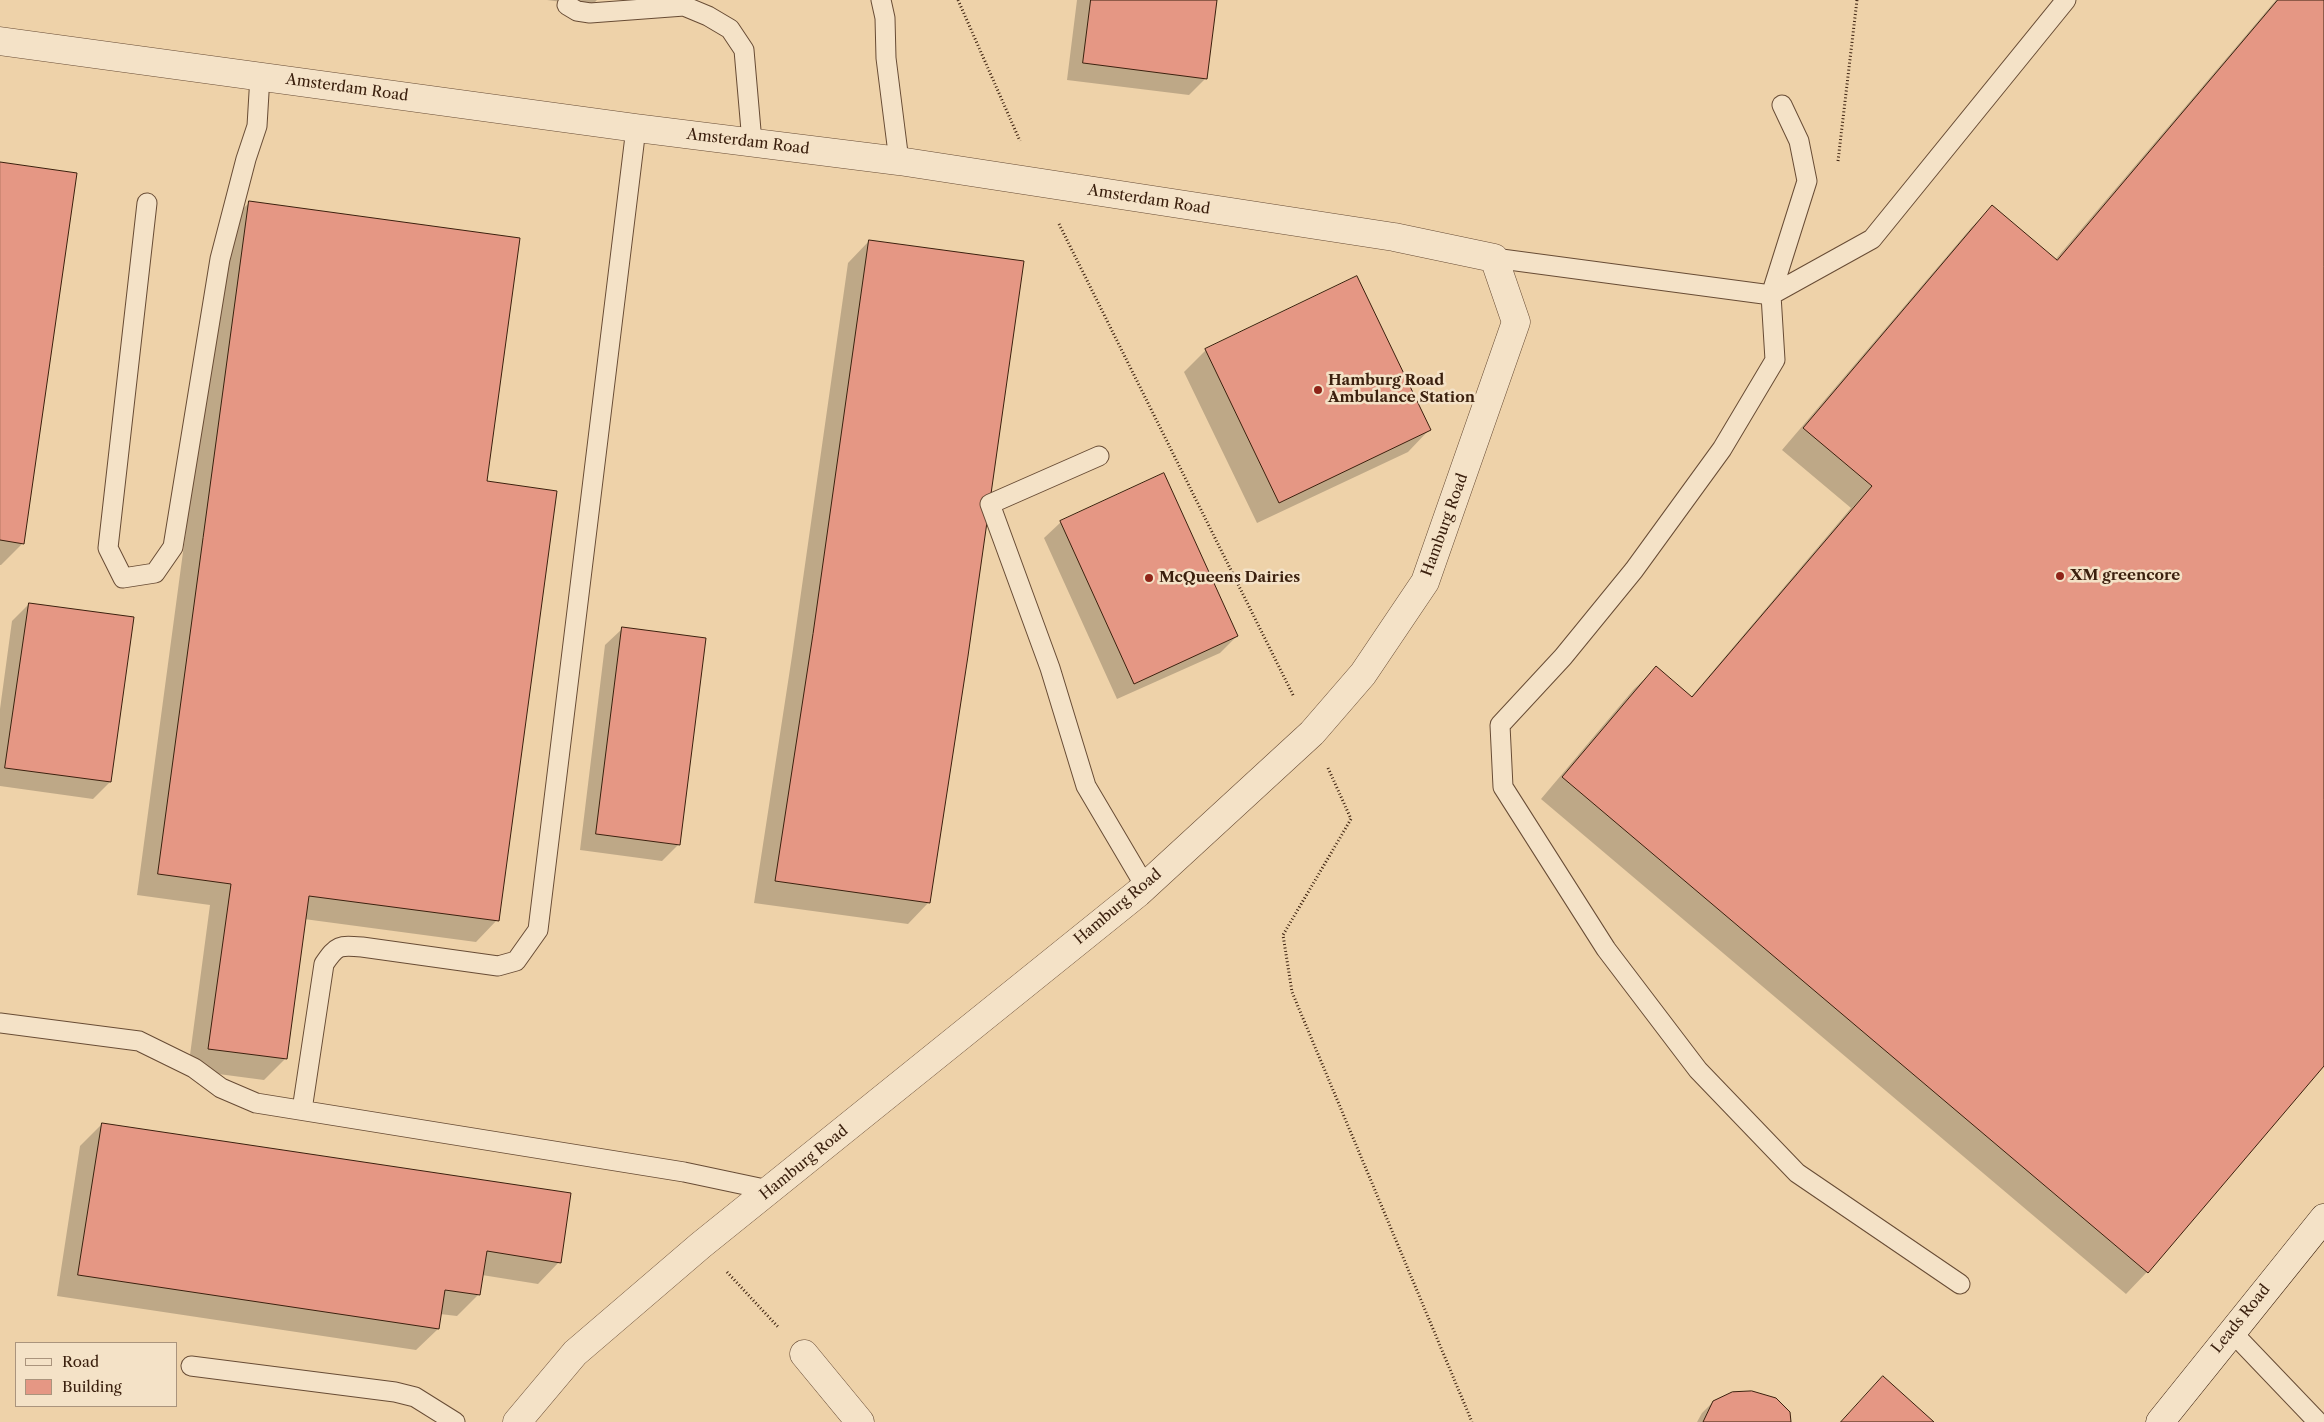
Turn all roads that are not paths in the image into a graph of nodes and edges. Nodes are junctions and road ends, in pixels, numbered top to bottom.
1 (881, 0) edge
2 (2066, 0) edge
3 (567, 5) dead end
4 (0, 41) edge
5 (260, 76) junction
6 (1782, 105) dead end
7 (636, 128) junction
8 (752, 142) junction
9 (899, 161) junction
10 (148, 203) dead end
11 (1494, 258) junction
12 (1771, 295) junction
13 (1099, 456) dead end
14 (1145, 886) junction
15 (0, 1023) edge
16 (302, 1110) junction
17 (770, 1190) junction
18 (2324, 1218) edge
19 (1960, 1284) dead end
20 (2232, 1331) junction
21 (804, 1354) road end
22 (191, 1366) dead end
23 (455, 1422) edge
24 (517, 1422) edge
25 (860, 1422) edge
26 (2160, 1422) edge
27 (2318, 1422) edge

1 - 9 lane
2 - 12 lane
3 - 8 lane
4 - 5 street, Amsterdam Road
5 - 7 street, Amsterdam Road
5 - 10 lane
6 - 12 lane
7 - 8 street, Amsterdam Road
7 - 16 lane
8 - 9 street, Amsterdam Road
9 - 11 street, Amsterdam Road
11 - 12 lane
11 - 14 street, Hamburg Road
12 - 19 lane
13 - 14 lane
14 - 17 street, Hamburg Road
15 - 16 lane
16 - 17 lane
17 - 24 street, Hamburg Road
18 - 20 street, Leads Road
20 - 26 street, Leads Road
20 - 27 lane
21 - 25 street
22 - 23 lane

